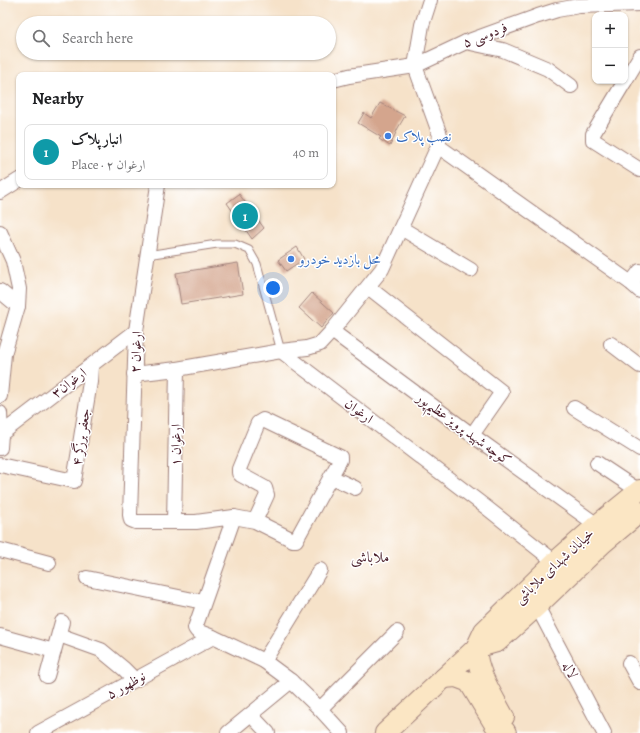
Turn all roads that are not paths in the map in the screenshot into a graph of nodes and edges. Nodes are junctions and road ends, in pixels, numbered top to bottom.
1 (430, 0) edge
2 (640, 4) edge
3 (466, 42) junction
4 (640, 56) edge
5 (415, 66) junction
6 (628, 76) edge
7 (336, 79) edge
8 (623, 84) edge
9 (572, 86) dead end
10 (438, 146) junction
11 (640, 170) edge
12 (16, 182) edge
13 (158, 188) edge
14 (0, 192) edge
15 (401, 228) junction
16 (0, 232) edge
17 (148, 255) junction
18 (471, 270) dead end
19 (640, 271) edge
20 (368, 287) junction
21 (635, 287) edge
22 (0, 290) edge
23 (18, 306) junction
24 (136, 331) junction
25 (332, 331) junction
26 (611, 344) dead end
27 (281, 351) junction
28 (2, 352) edge
29 (91, 366) junction
30 (640, 366) edge
31 (177, 369) junction
32 (134, 374) junction
33 (0, 396) edge
34 (574, 408) dead end
35 (0, 413) edge
36 (472, 435) junction
37 (0, 438) edge
38 (640, 449) edge
39 (597, 463) dead end
40 (0, 465) edge
41 (331, 477) junction
42 (355, 488) dead end
43 (640, 491) edge
44 (640, 512) edge
45 (234, 517) junction
46 (255, 521) junction
47 (174, 522) junction
48 (597, 525) junction
49 (0, 550) edge
50 (555, 562) junction
51 (49, 563) dead end
52 (320, 570) dead end
53 (87, 578) dead end
54 (203, 602) junction
55 (537, 606) junction
56 (397, 632) dead end
57 (0, 636) edge
58 (213, 637) junction
59 (476, 648) junction
60 (54, 651) junction
61 (264, 661) junction
62 (629, 663) dead end
63 (47, 676) dead end
64 (444, 678) junction
65 (135, 680) junction
66 (291, 681) junction
67 (640, 683) edge
68 (320, 709) junction
69 (251, 715) junction
70 (505, 732) edge
71 (38, 733) edge
72 (228, 733) edge
73 (268, 733) edge
74 (342, 733) edge
75 (385, 733) edge
76 (604, 733) edge

1 - 5 street
2 - 3 street, فردوسی ۵
3 - 5 street, فردوسی ۵
3 - 9 street
4 - 6 street
5 - 7 street, فردوسی ۵
5 - 10 street
8 - 11 street
10 - 15 street
10 - 21 street
12 - 14 street
13 - 17 street, ارغوان ۲
15 - 18 street
15 - 20 street
16 - 23 street
17 - 24 street, ارغوان ۲
17 - 27 lane
19 - 21 street
20 - 25 street
20 - 36 street
22 - 23 street
23 - 28 street
24 - 29 street, ارغوان۳
24 - 32 street, ارغوان ۲
25 - 27 street
25 - 36 street, کوچه شهید پرویز عظیم‌پور
26 - 30 street
27 - 31 street
27 - 50 street, ارغوان
28 - 33 street
29 - 37 street, ارغوان۳
29 - 40 street, جعفر برزگر ۴
31 - 32 street
31 - 47 street, ارغوان ۱
32 - 47 street, ارغوان ۲
34 - 38 street
35 - 37 street
36 - 48 street, کوچه شهید پرویز عظیم‌پور
39 - 43 street
41 - 42 street
41 - 46 street
41 - 46 street
43 - 48 main road, خیابان شهدای ملاباشی
44 - 55 main road, خیابان شهدای ملاباشی
45 - 46 street
45 - 47 street
45 - 54 street
48 - 50 main road, خیابان شهدای ملاباشی
49 - 51 street
50 - 59 main road, خیابان شهدای ملاباشی
52 - 61 street
53 - 54 street
54 - 58 street
55 - 59 main road, خیابان شهدای ملاباشی
55 - 76 street, لاله
56 - 68 street
57 - 60 street
58 - 61 street
58 - 65 street, نوظهور ۵
59 - 64 main road, خیابان شهدای ملاباشی
59 - 70 main road
60 - 63 street
60 - 65 street
61 - 66 street
62 - 67 street
64 - 70 main road
64 - 75 main road, خیابان شهدای ملاباشی
65 - 71 street, نوظهور ۵
66 - 68 street
66 - 69 street
68 - 74 street
69 - 72 street
69 - 73 street

